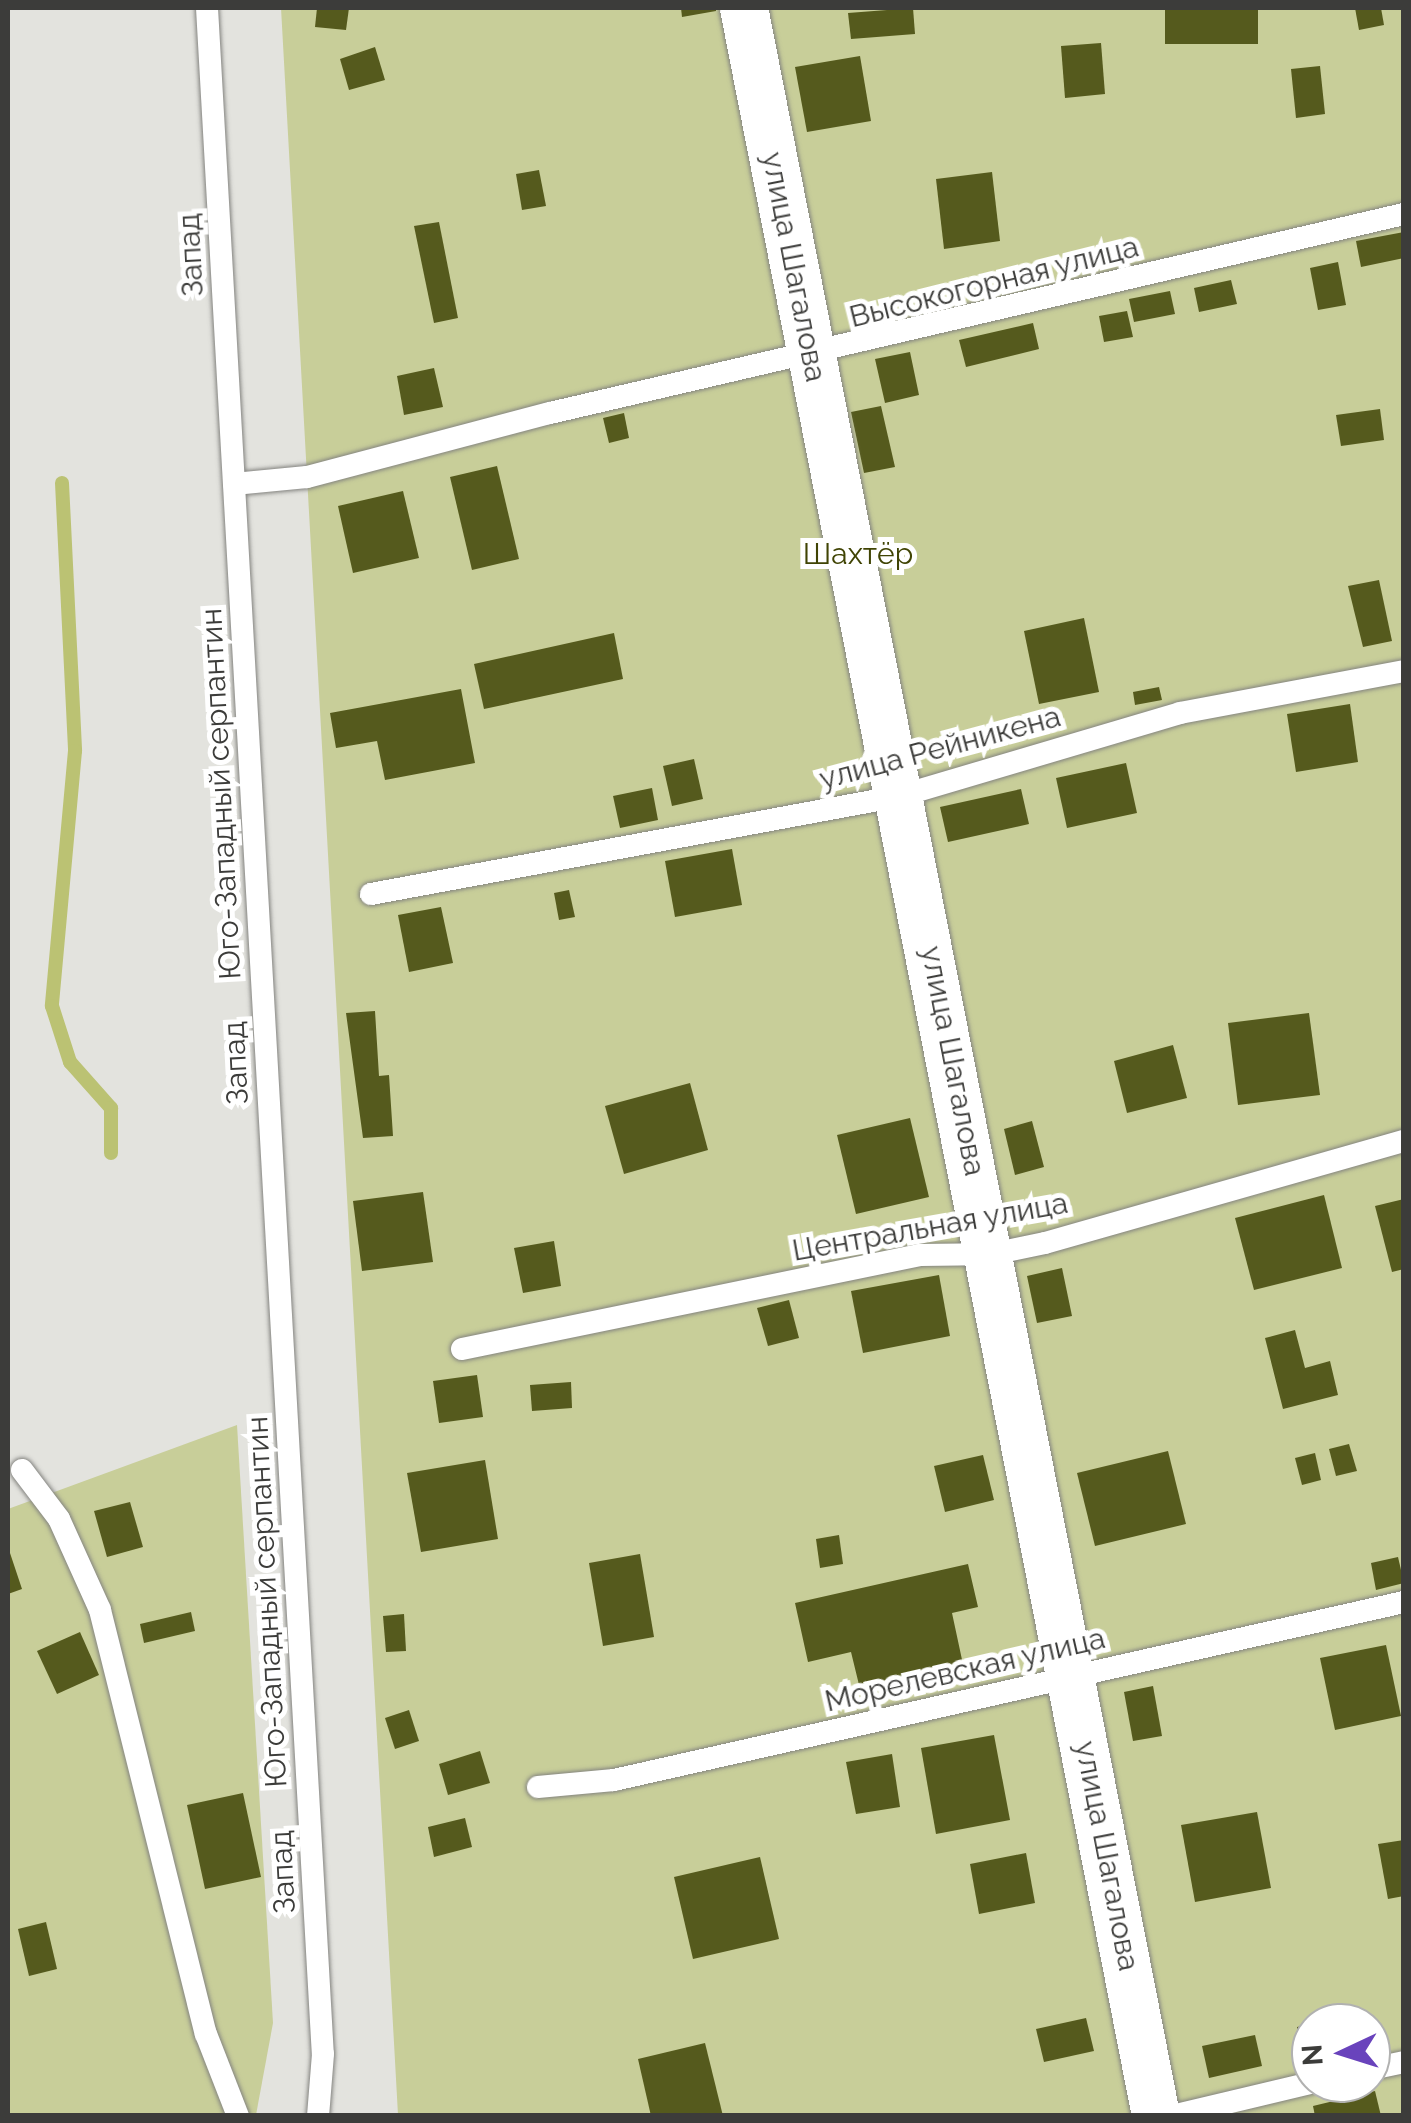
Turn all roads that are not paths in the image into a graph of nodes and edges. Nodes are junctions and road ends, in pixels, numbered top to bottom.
1 (207, 8) edge
2 (744, 8) edge
3 (1404, 214) edge
4 (811, 356) junction
5 (234, 484) junction
6 (1404, 671) edge
7 (900, 796) junction
8 (371, 894) dead end
9 (1404, 1141) edge
10 (992, 1254) junction
11 (462, 1349) dead end
12 (22, 1470) dead end
13 (1404, 1602) edge
14 (1074, 1676) junction
15 (538, 1787) dead end
16 (1291, 2088) edge
17 (238, 2116) edge
18 (316, 2116) edge
19 (1156, 2116) edge
20 (1172, 2116) edge

1 - 5 lane
2 - 4 street, улица Шагалова
3 - 4 lane, Высокогорная улица
4 - 5 lane, Высокогорная улица
4 - 7 street, улица Шагалова
5 - 18 lane, Юго-Западный серпантин
6 - 7 lane, улица Рейникена
7 - 8 lane, улица Рейникена
7 - 10 street, улица Шагалова
9 - 10 lane, Центральная улица
10 - 11 lane, Центральная улица
10 - 14 street, улица Шагалова
12 - 17 lane
13 - 14 lane, Морелевская улица
14 - 15 lane, Морелевская улица
14 - 19 street, улица Шагалова
16 - 20 lane

